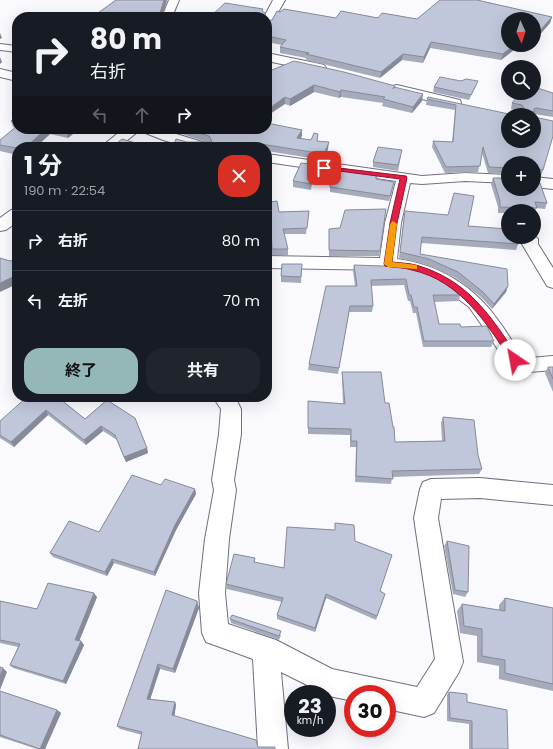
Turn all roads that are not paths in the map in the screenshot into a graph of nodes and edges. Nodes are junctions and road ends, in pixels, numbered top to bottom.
1 (174, 0) edge
2 (279, 0) edge
3 (169, 12) edge
4 (272, 13) edge
5 (0, 47) edge
6 (12, 48) edge
7 (272, 58) edge
8 (295, 62) junction
9 (331, 70) edge
10 (274, 71) edge
11 (0, 73) edge
12 (12, 76) edge
13 (386, 85) edge
14 (464, 105) edge
15 (126, 134) edge
16 (172, 134) edge
17 (175, 134) edge
18 (116, 142) edge
19 (163, 142) edge
20 (193, 142) edge
21 (272, 159) edge
22 (404, 178) junction
23 (501, 179) edge
24 (541, 183) edge
25 (553, 184) edge
26 (12, 218) edge
27 (0, 226) edge
28 (530, 244) edge
29 (272, 262) edge
30 (388, 264) junction
31 (553, 282) edge
32 (553, 363) edge
33 (228, 402) edge
34 (553, 495) edge
35 (266, 650) junction
36 (344, 685) edge
37 (396, 696) edge
38 (273, 749) edge

1 - 3 street
2 - 4 main road
5 - 6 street
7 - 8 street
8 - 9 street
8 - 10 street
11 - 12 street
13 - 14 street
15 - 18 main road
16 - 19 street
17 - 20 street
21 - 22 street
22 - 23 street
22 - 30 street
24 - 25 street
26 - 27 main road
28 - 31 street
29 - 30 street
30 - 32 street
33 - 35 street
34 - 37 street
35 - 36 street
35 - 38 street

